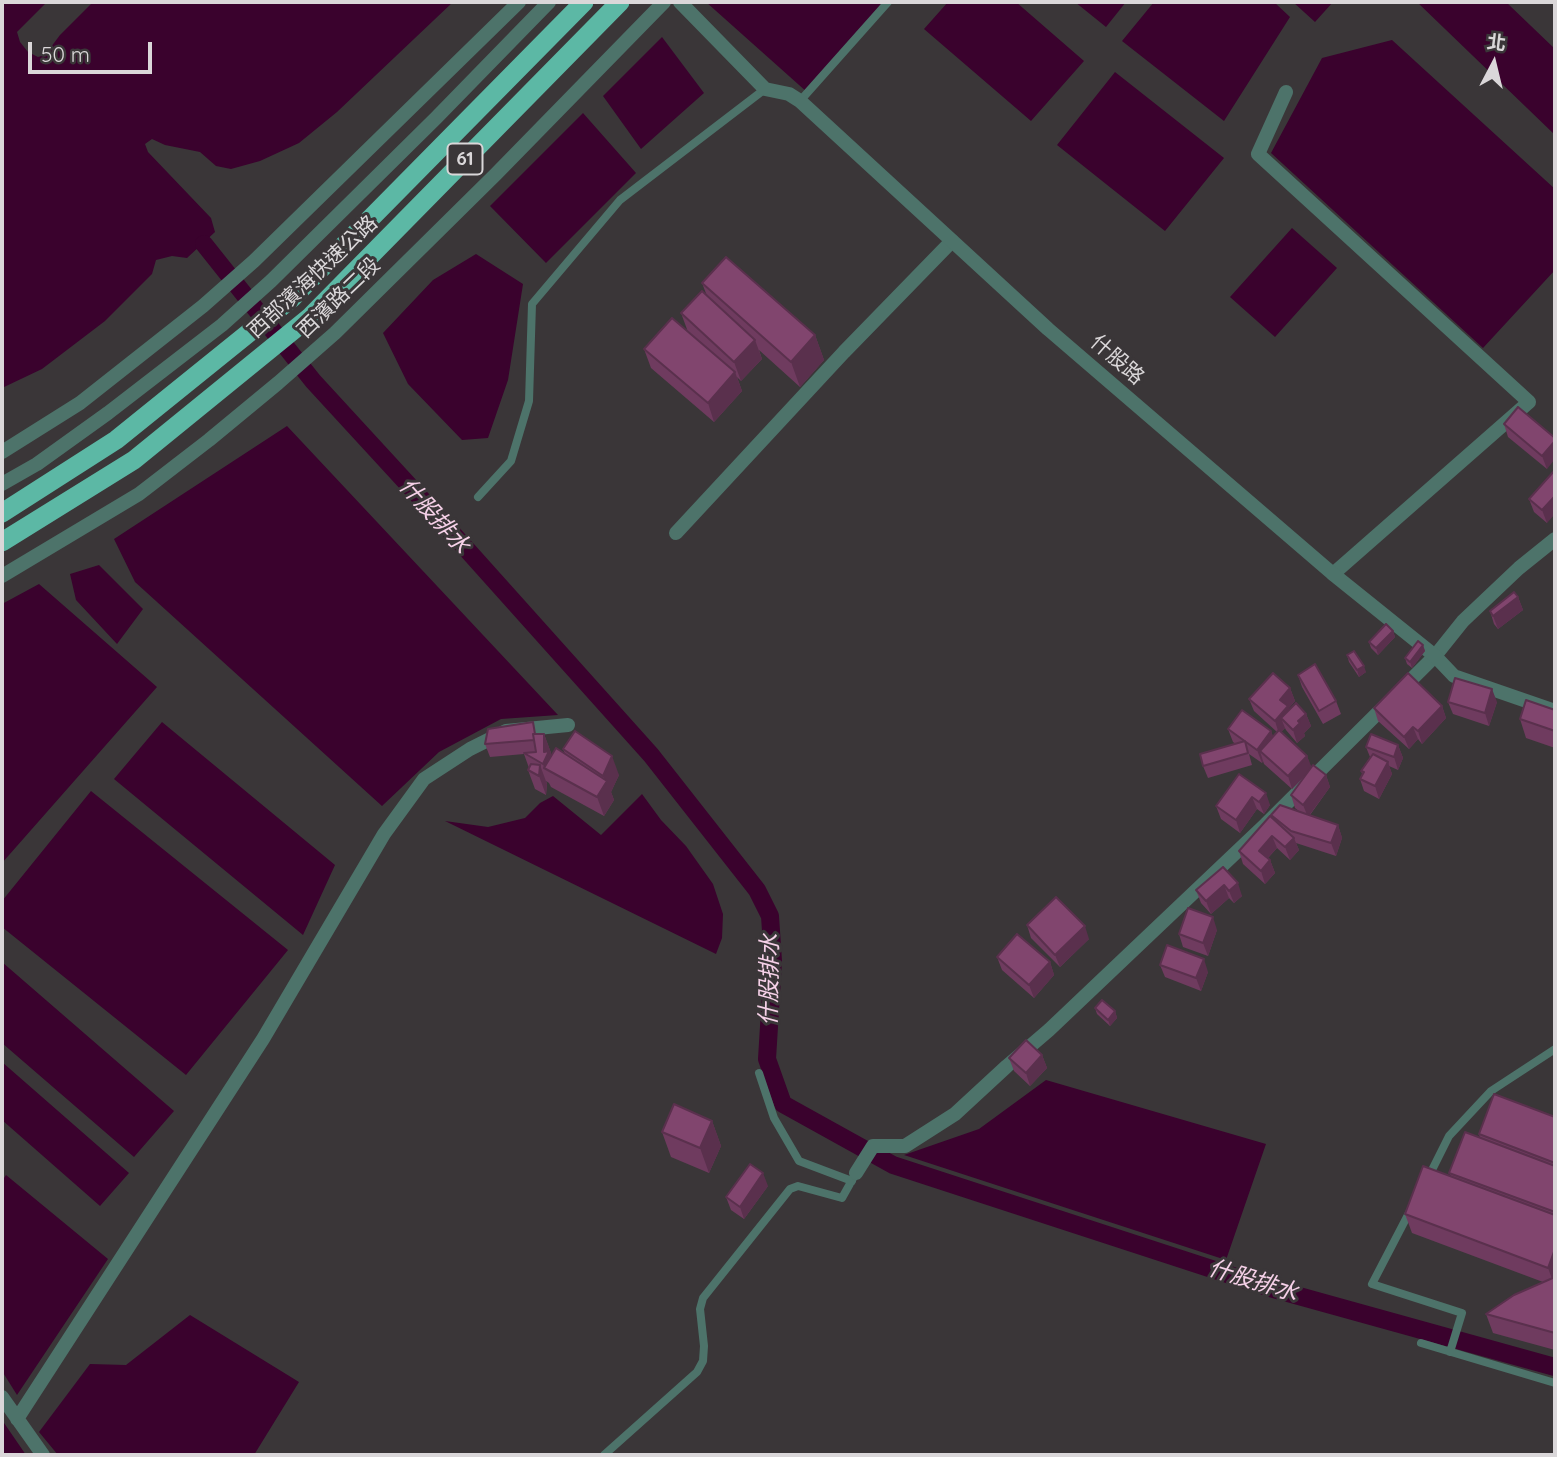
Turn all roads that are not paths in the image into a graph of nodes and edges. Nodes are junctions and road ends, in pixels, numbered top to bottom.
1 (519, 2) edge
2 (549, 2) edge
3 (584, 2) edge
4 (620, 2) edge
5 (664, 2) edge
6 (680, 2) edge
7 (888, 2) edge
8 (765, 89) junction
9 (1286, 92) dead end
10 (800, 101) junction
11 (952, 241) junction
12 (2, 452) edge
13 (2, 484) edge
14 (478, 497) dead end
15 (2, 513) edge
16 (676, 533) dead end
17 (1555, 539) edge
18 (2, 542) edge
19 (1333, 575) junction
20 (2, 576) edge
21 (1435, 656) junction
22 (1555, 711) edge
23 (568, 725) dead end
24 (1555, 1049) edge
25 (759, 1073) dead end
26 (854, 1177) junction
27 (1423, 1185) edge
28 (1417, 1198) edge
29 (1421, 1343) dead end
30 (1450, 1352) junction
31 (1555, 1383) edge
32 (2, 1397) edge
33 (17, 1419) junction
34 (43, 1455) edge
35 (604, 1455) edge

1 - 12 street
2 - 13 street
3 - 15 highway, 西部濱海快速公路 / 61
4 - 18 highway, 西部濱海快速公路 / 61
5 - 20 street, 西濱路二段
6 - 8 street, 什股路
7 - 10 lane
8 - 10 street, 什股路
8 - 14 lane
9 - 19 street
10 - 11 street, 什股路
11 - 16 street
11 - 19 street, 什股路
17 - 21 street
19 - 21 street, 什股路
21 - 22 street, 什股路
21 - 26 street
23 - 33 street
24 - 27 lane
25 - 26 lane
26 - 35 lane
28 - 30 lane
29 - 30 lane
30 - 31 lane
32 - 33 street
33 - 34 street

